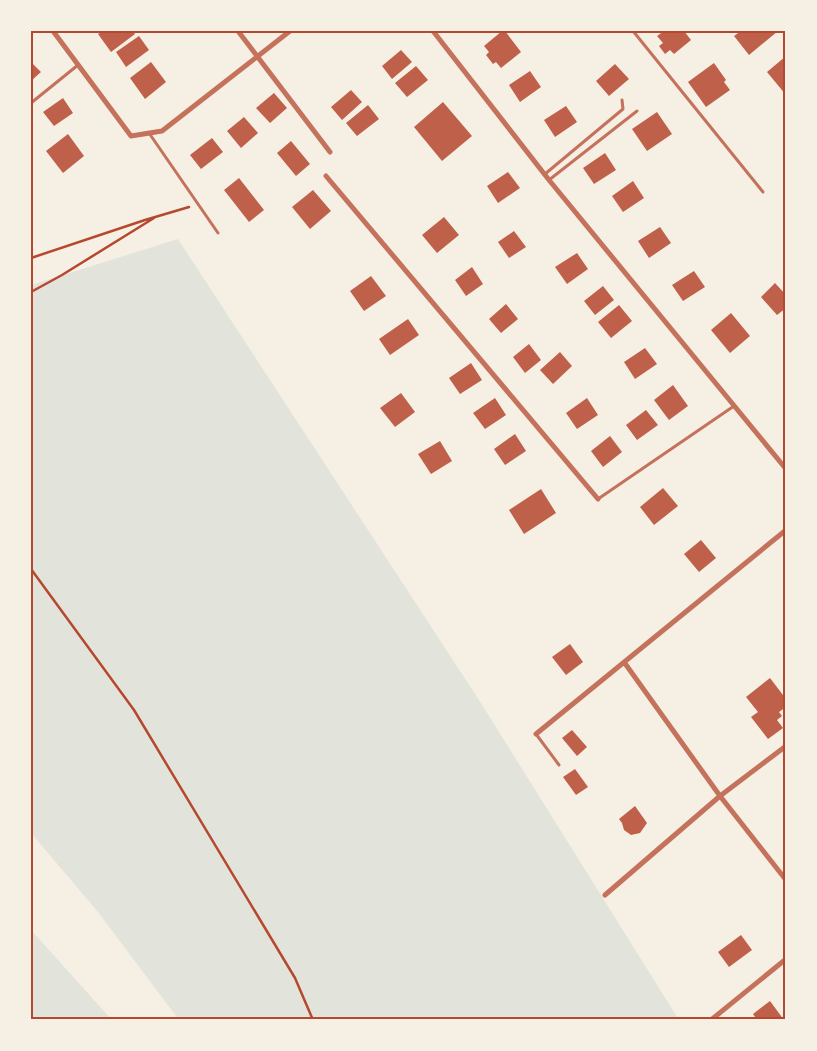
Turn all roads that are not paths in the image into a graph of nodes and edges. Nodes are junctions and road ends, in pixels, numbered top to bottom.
1 (53, 31) edge
2 (238, 31) edge
3 (290, 31) edge
4 (433, 31) edge
5 (633, 31) edge
6 (259, 57) junction
7 (78, 65) junction
8 (622, 100) dead end
9 (31, 103) edge
10 (637, 111) dead end
11 (149, 133) junction
12 (330, 152) dead end
13 (545, 174) junction
14 (326, 176) dead end
15 (550, 180) junction
16 (763, 192) dead end
17 (218, 233) dead end
18 (734, 406) junction
19 (786, 469) edge
20 (598, 499) joint
21 (786, 530) edge
22 (624, 662) junction
23 (536, 734) joint
24 (786, 746) edge
25 (559, 765) dead end
26 (720, 796) junction
27 (786, 880) edge
28 (605, 895) dead end
29 (786, 959) edge
30 (712, 1020) edge

1 - 7 street
2 - 6 street
3 - 6 street
4 - 13 street
5 - 16 lane
6 - 11 street
6 - 12 street
7 - 9 lane
7 - 11 street
8 - 13 lane
10 - 15 lane
11 - 17 lane
13 - 15 street
14 - 20 street
15 - 18 street
18 - 19 street
18 - 20 lane
21 - 22 street
22 - 23 street
22 - 26 street
23 - 25 lane
24 - 26 street
26 - 27 street
26 - 28 street
29 - 30 street

